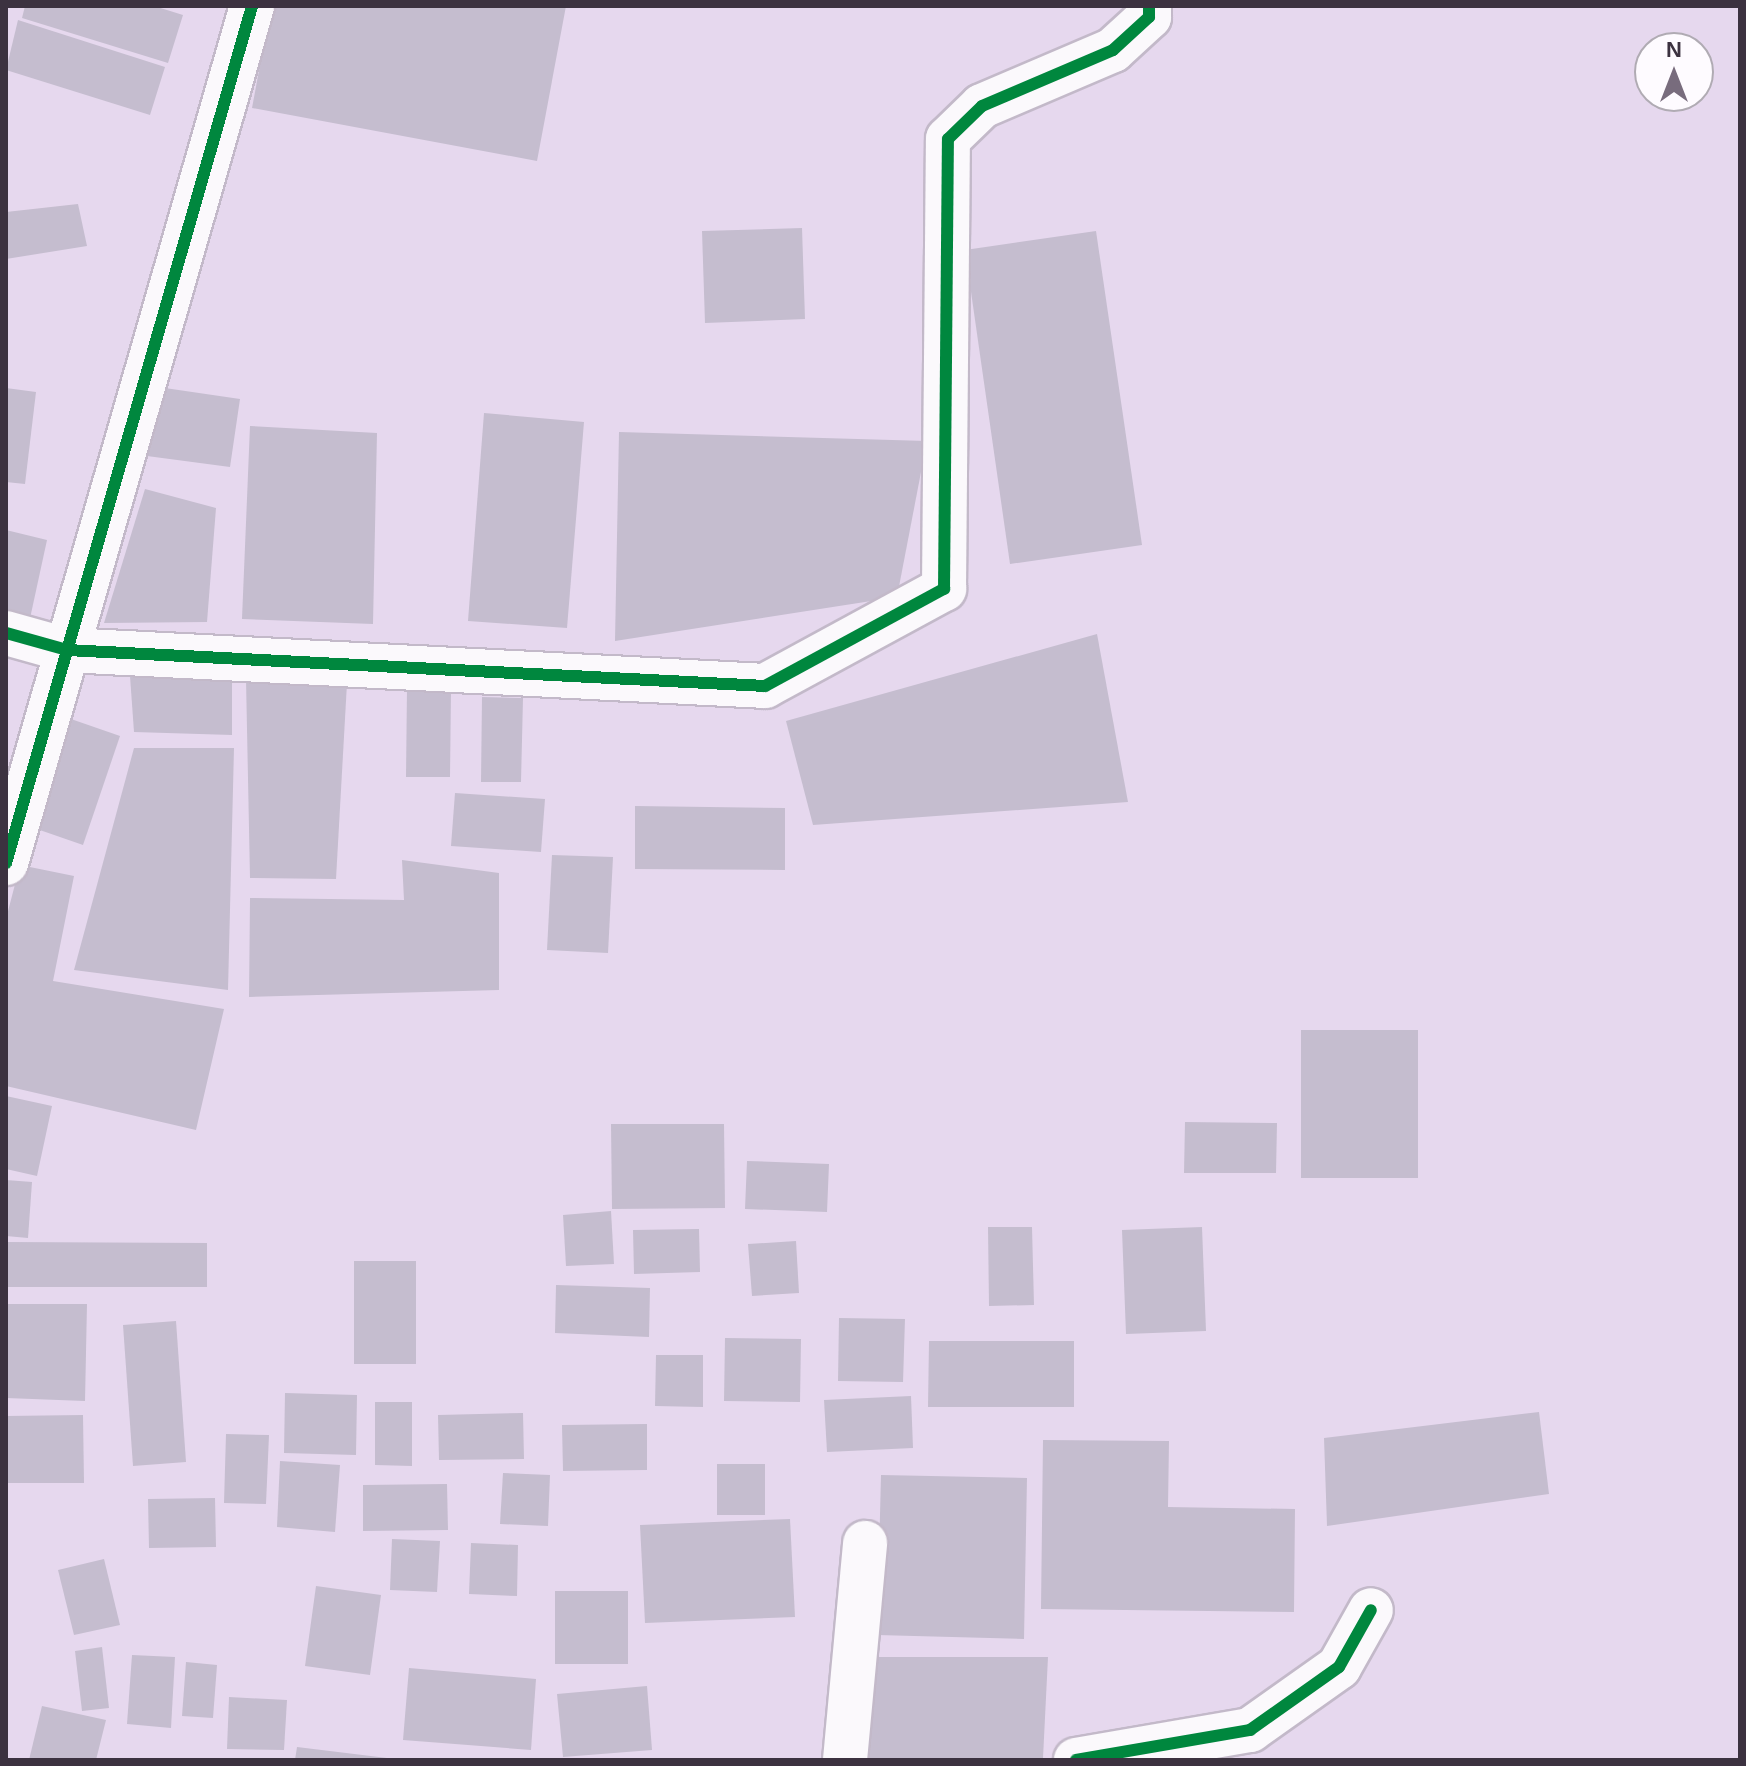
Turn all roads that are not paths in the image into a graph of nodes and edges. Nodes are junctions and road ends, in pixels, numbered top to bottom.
1 (252, 6) edge
2 (1149, 6) edge
3 (6, 633) edge
4 (67, 650) junction
5 (6, 863) edge
6 (865, 1543) dead end
7 (1371, 1610) dead end
8 (845, 1760) edge
9 (1076, 1760) edge

1 - 4 street
2 - 4 street
3 - 4 street
4 - 5 street
6 - 8 street
7 - 9 street

